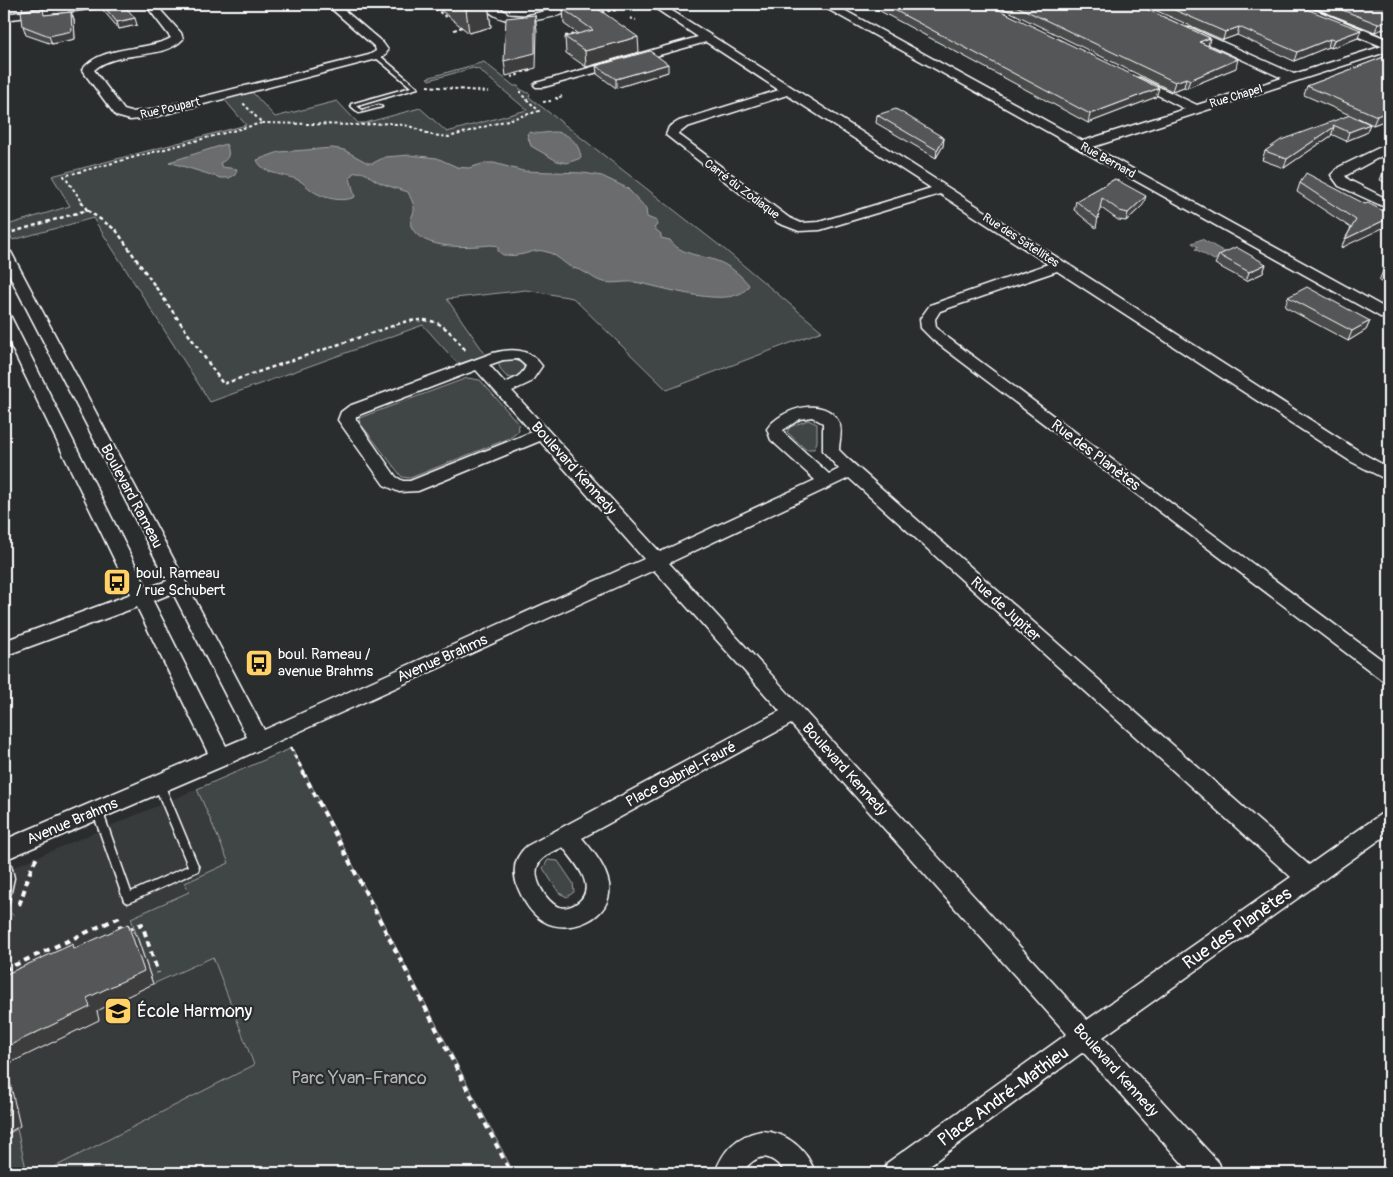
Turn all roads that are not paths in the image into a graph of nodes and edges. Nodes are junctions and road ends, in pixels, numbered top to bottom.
1 (105, 4) edge
2 (150, 4) edge
3 (331, 4) edge
4 (487, 4) edge
5 (588, 4) edge
6 (654, 4) edge
7 (826, 4) edge
8 (1289, 4) edge
9 (4, 17) edge
10 (1173, 24) edge
11 (708, 38) junction
12 (1389, 46) edge
13 (379, 54) junction
14 (1128, 76) edge
15 (1293, 78) junction
16 (540, 85) dead end
17 (789, 91) junction
18 (379, 107) dead end
19 (1195, 109) junction
20 (1082, 146) junction
21 (1389, 147) edge
22 (943, 189) junction
23 (1389, 205) edge
24 (4, 252) edge
25 (1060, 265) junction
26 (1389, 316) edge
27 (4, 317) edge
28 (474, 359) junction
29 (62, 364) junction
30 (32, 373) junction
31 (502, 389) junction
32 (543, 434) junction
33 (850, 471) junction
34 (1389, 475) edge
35 (827, 482) junction
36 (657, 562) junction
37 (178, 584) junction
38 (142, 598) junction
39 (4, 649) edge
40 (1389, 675) edge
41 (794, 713) junction
42 (259, 740) junction
43 (221, 758) junction
44 (159, 784) junction
45 (97, 810) junction
46 (1389, 821) edge
47 (567, 835) dead end
48 (4, 850) edge
49 (4, 856) edge
50 (1308, 878) junction
51 (4, 901) edge
52 (1085, 1036) junction
53 (728, 1173) edge
54 (802, 1173) edge
55 (897, 1173) edge
56 (1209, 1173) edge

1 - 9 street
2 - 13 street, Rue Poupart
3 - 13 street
4 - 5 street
6 - 11 street, Rue des Satellites
7 - 20 street, Rue Bernard
8 - 12 street
10 - 15 street
11 - 16 street
11 - 17 street, Rue des Satellites
12 - 15 street, Rue Chapel
13 - 18 lane
14 - 19 street
15 - 19 street, Rue Chapel
17 - 22 street, Rue des Satellites
17 - 22 street, Carré du Zodiaque
19 - 20 street, Rue Chapel
20 - 26 street, Rue Bernard
21 - 23 street
22 - 25 street, Rue des Satellites
24 - 29 street, Boulevard Rameau
25 - 34 street, Rue des Satellites
25 - 40 street, Rue des Planètes
27 - 30 street
28 - 31 street, Boulevard Kennedy
28 - 31 street
28 - 32 street
29 - 30 street
29 - 37 street, Boulevard Rameau
30 - 38 street
31 - 32 street, Boulevard Kennedy
32 - 36 street, Boulevard Kennedy
33 - 35 street, Avenue Brahms
33 - 35 street, Rue de Jupiter
33 - 50 street, Rue de Jupiter
35 - 36 street, Avenue Brahms
36 - 41 street, Boulevard Kennedy
36 - 42 street, Avenue Brahms
37 - 38 street
37 - 42 street, Boulevard Rameau
38 - 39 street
38 - 43 street
41 - 47 street, Place Gabriel-Fauré
41 - 52 street, Boulevard Kennedy
42 - 43 street, Avenue Brahms
43 - 44 street, Avenue Brahms
44 - 45 street, Avenue Brahms
44 - 45 lane
45 - 48 street, Avenue Brahms
46 - 50 street, Rue des Planètes
49 - 51 lane
50 - 52 street, Rue des Planètes
52 - 55 street, Place André-Mathieu
52 - 56 street, Boulevard Kennedy
53 - 54 street

